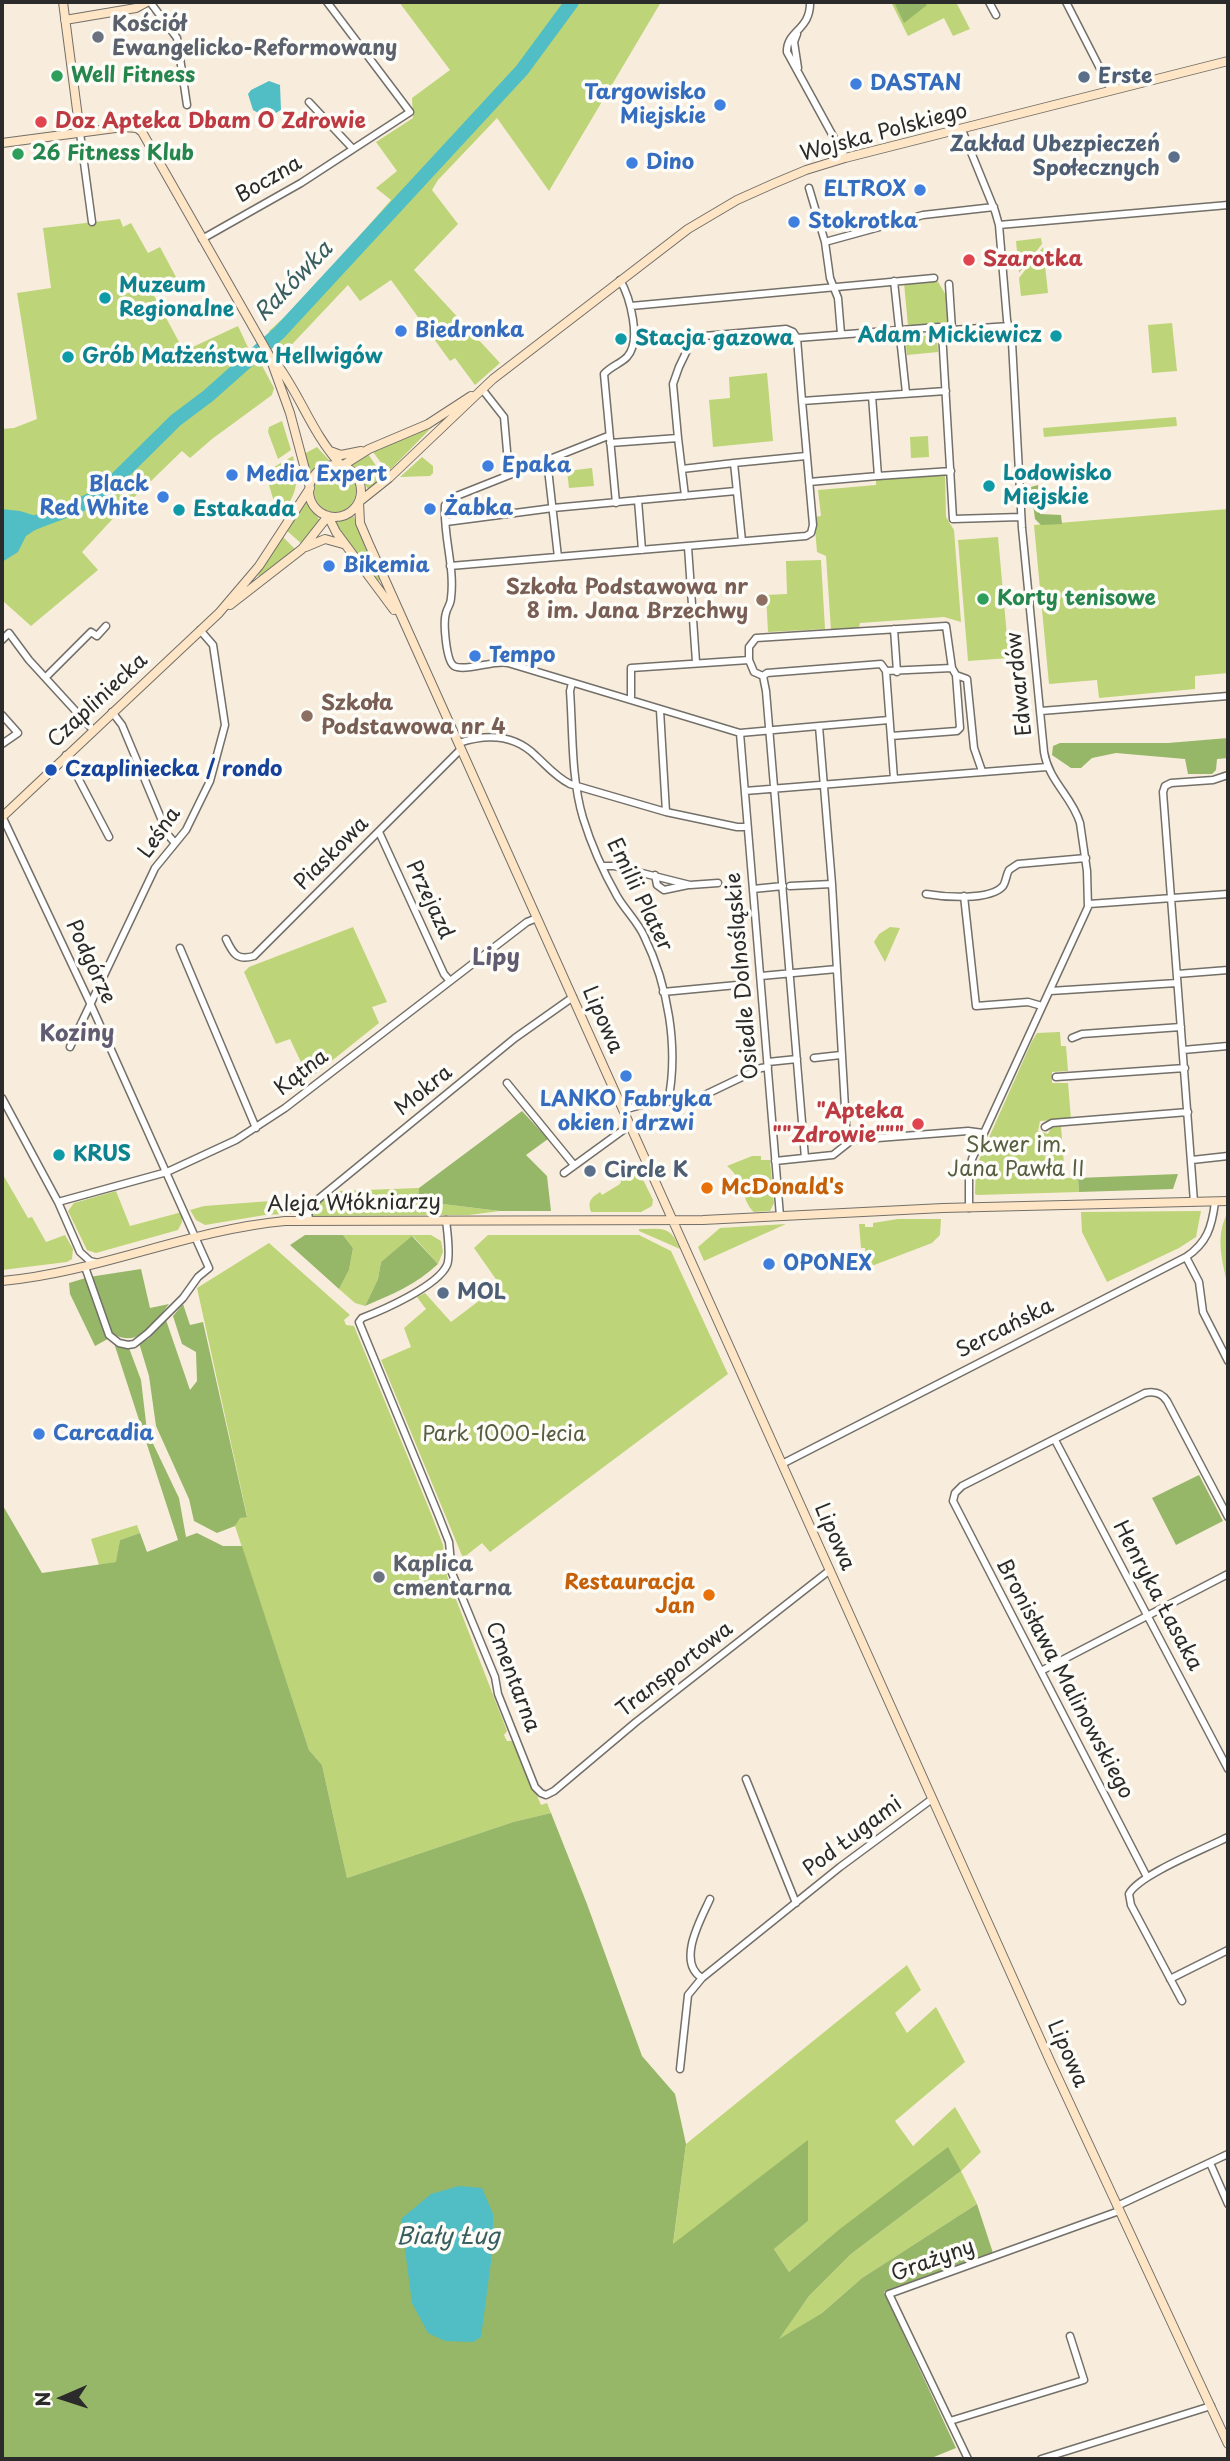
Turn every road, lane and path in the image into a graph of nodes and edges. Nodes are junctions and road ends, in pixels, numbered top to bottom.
1 (63, 2) edge
2 (148, 2) edge
3 (327, 2) edge
4 (810, 2) edge
5 (989, 2) edge
6 (1066, 2) edge
7 (996, 15) dead end
8 (65, 20) junction
9 (1228, 61) edge
10 (1111, 90) junction
11 (309, 102) dead end
12 (187, 105) dead end
13 (962, 130) junction
14 (80, 133) junction
15 (2, 144) edge
16 (354, 149) junction
17 (845, 158) junction
18 (809, 188) dead end
19 (1228, 205) edge
20 (994, 207) junction
21 (92, 222) dead end
22 (999, 225) junction
23 (202, 239) junction
24 (825, 242) junction
25 (934, 278) dead end
26 (620, 280) junction
27 (894, 281) junction
28 (949, 284) dead end
29 (833, 287) junction
30 (631, 306) junction
31 (1009, 326) junction
32 (900, 329) junction
33 (841, 334) junction
34 (693, 338) junction
35 (797, 338) junction
36 (634, 342) junction
37 (269, 355) junction
38 (482, 389) junction
39 (946, 391) junction
40 (906, 393) junction
41 (872, 396) junction
42 (802, 401) junction
43 (678, 438) junction
44 (609, 439) junction
45 (324, 448) junction
46 (369, 449) junction
47 (806, 456) junction
48 (547, 460) junction
49 (734, 463) junction
50 (342, 466) junction
51 (682, 469) junction
52 (951, 471) junction
53 (509, 474) junction
54 (878, 476) junction
55 (809, 482) junction
56 (310, 488) junction
57 (736, 491) junction
58 (685, 496) junction
59 (638, 500) junction
60 (359, 502) junction
61 (616, 502) junction
62 (553, 508) junction
63 (328, 516) junction
64 (1021, 517) junction
65 (446, 522) junction
66 (742, 541) junction
67 (346, 545) junction
68 (688, 547) junction
69 (303, 548) junction
70 (642, 550) junction
71 (558, 557) junction
72 (450, 565) junction
73 (219, 612) junction
74 (106, 626) dead end
75 (894, 629) junction
76 (200, 630) junction
77 (2, 640) edge
78 (413, 643) junction
79 (749, 660) junction
80 (696, 662) junction
81 (886, 671) junction
82 (897, 671) junction
83 (954, 671) junction
84 (763, 676) junction
85 (46, 677) junction
86 (572, 682) junction
87 (1228, 696) edge
88 (631, 699) junction
89 (660, 710) junction
90 (1041, 711) junction
91 (112, 712) junction
92 (2, 715) edge
93 (890, 720) junction
94 (819, 726) junction
95 (93, 730) junction
96 (770, 730) junction
97 (740, 733) junction
98 (891, 736) junction
99 (2, 744) edge
100 (460, 746) junction
101 (66, 755) junction
102 (1047, 767) junction
103 (982, 771) junction
104 (1228, 775) edge
105 (894, 779) junction
106 (824, 785) junction
107 (577, 786) junction
108 (775, 789) junction
109 (745, 791) junction
110 (666, 812) junction
111 (2, 816) edge
112 (747, 827) junction
113 (379, 832) junction
114 (109, 837) dead end
115 (175, 843) junction
116 (1086, 858) junction
117 (603, 866) junction
118 (656, 875) junction
119 (718, 883) dead end
120 (832, 884) junction
121 (690, 885) junction
122 (786, 886) junction
123 (753, 889) junction
124 (926, 894) dead end
125 (1228, 894) edge
126 (964, 896) junction
127 (1171, 898) junction
128 (1089, 904) junction
129 (537, 918) junction
130 (226, 939) dead end
131 (180, 948) dead end
132 (837, 969) junction
133 (1228, 970) edge
134 (790, 974) junction
135 (1177, 974) junction
136 (761, 976) junction
137 (450, 981) junction
138 (1177, 983) junction
139 (737, 985) dead end
140 (1050, 991) junction
141 (663, 992) junction
142 (573, 997) junction
143 (91, 1005) junction
144 (1042, 1006) junction
145 (1181, 1027) junction
146 (1072, 1038) dead end
147 (1228, 1046) edge
148 (69, 1048) dead end
149 (1183, 1050) junction
150 (841, 1055) junction
151 (814, 1058) dead end
152 (797, 1059) junction
153 (768, 1064) junction
154 (1185, 1068) junction
155 (1056, 1077) dead end
156 (507, 1083) dead end
157 (2, 1098) edge
158 (668, 1102) junction
159 (4, 1109) edge
160 (623, 1110) junction
161 (1188, 1112) junction
162 (630, 1125) junction
163 (1045, 1127) dead end
164 (256, 1128) junction
165 (984, 1133) junction
166 (847, 1142) junction
167 (1228, 1156) edge
168 (805, 1158) junction
169 (1192, 1160) junction
170 (775, 1161) junction
171 (574, 1165) junction
172 (167, 1172) junction
173 (564, 1173) dead end
174 (1228, 1201) edge
175 (58, 1202) junction
176 (1194, 1202) junction
177 (1215, 1202) junction
178 (969, 1208) junction
179 (780, 1216) junction
180 (309, 1220) junction
181 (446, 1220) junction
182 (673, 1220) junction
183 (196, 1237) junction
184 (80, 1252) junction
185 (1186, 1257) junction
186 (100, 1264) junction
187 (85, 1267) junction
188 (68, 1272) junction
189 (2, 1281) edge
190 (1228, 1361) edge
191 (1055, 1440) junction
192 (782, 1464) junction
193 (1228, 1517) edge
194 (830, 1570) junction
195 (1228, 1574) edge
196 (1149, 1616) junction
197 (1041, 1671) junction
198 (1228, 1769) edge
199 (746, 1779) dead end
200 (541, 1793) joint
201 (932, 1799) junction
202 (1228, 1837) edge
203 (1147, 1877) junction
204 (710, 1899) dead end
205 (796, 1903) junction
206 (1228, 1950) edge
207 (702, 1978) junction
208 (1170, 1979) junction
209 (1182, 2001) dead end
210 (680, 2069) dead end
211 (1228, 2154) edge
212 (1210, 2163) junction
213 (1228, 2204) edge
214 (1118, 2208) junction
215 (1070, 2336) dead end
216 (1211, 2406) junction
217 (950, 2421) junction
218 (1228, 2444) edge
219 (968, 2459) edge
220 (1041, 2459) edge

1 - 8 street
2 - 8 street
2 - 12 street
3 - 16 street, Boczna
4 - 17 street
5 - 7 street
6 - 10 street
8 - 14 street
9 - 10 street, Wojska Polskiego
10 - 13 street, Wojska Polskiego
11 - 16 street
13 - 17 street, Wojska Polskiego
13 - 20 street, Edwardów
14 - 15 street
14 - 21 street
14 - 23 street
16 - 23 street, Boczna
17 - 26 street, Wojska Polskiego
18 - 24 street
19 - 22 street
20 - 22 street, Edwardów
20 - 24 street
22 - 31 street, Edwardów
23 - 37 street
24 - 29 street
25 - 27 street
26 - 30 street
26 - 38 street, Wojska Polskiego
27 - 29 street
27 - 32 street
28 - 31 street
29 - 30 street
29 - 33 street
30 - 36 street
31 - 64 street, Edwardów
32 - 33 street
32 - 39 street
32 - 40 street
33 - 35 street
34 - 35 street
34 - 36 street
34 - 43 street
35 - 42 street
36 - 44 street
37 - 45 street
37 - 56 street
38 - 46 street, Wojska Polskiego
38 - 53 street
38 - 60 street, Wojska Polskiego
39 - 40 street
39 - 52 street
40 - 41 street
41 - 42 street
41 - 54 street
42 - 47 street
43 - 44 street
43 - 51 street
44 - 48 street
44 - 61 street
45 - 46 street
45 - 50 street
46 - 50 street, Wojska Polskiego
47 - 49 street
47 - 55 street
48 - 53 street
48 - 62 street
49 - 51 street
49 - 57 street
50 - 56 street
50 - 60 street
51 - 58 street
52 - 54 street
52 - 64 street
53 - 65 street
54 - 55 street
55 - 66 street
56 - 63 street
56 - 73 street, Czapliniecka
57 - 58 street
57 - 66 street
58 - 59 street
59 - 61 street
59 - 70 street
60 - 63 street
60 - 78 street, Lipowa
61 - 62 street
62 - 65 street
62 - 71 street
63 - 67 street, Lipowa
63 - 69 street, Czapliniecka
64 - 90 street, Edwardów
65 - 72 street
66 - 68 street
67 - 69 street
67 - 78 street, Lipowa
68 - 70 street
68 - 80 street
69 - 73 street, Czapliniecka
70 - 71 street
71 - 72 street
72 - 86 street
73 - 76 street, Czapliniecka
74 - 85 street
75 - 79 street
75 - 82 street
75 - 83 street
76 - 91 street, Czapliniecka
76 - 115 street, Leśna
77 - 85 street
78 - 100 street, Lipowa
79 - 80 street
79 - 84 street
80 - 88 street
81 - 82 street
81 - 84 street
81 - 93 street
82 - 83 street
83 - 98 street
83 - 103 street
84 - 96 street
85 - 95 street
86 - 88 street
86 - 107 street, Emilii Plater
87 - 90 street
88 - 89 street
89 - 97 street
89 - 110 street
90 - 102 street, Edwardów
91 - 95 street, Czapliniecka
91 - 115 street
92 - 99 street
93 - 94 street
93 - 98 street
94 - 96 street
94 - 106 street
95 - 101 street, Czapliniecka
96 - 97 street
96 - 108 street
97 - 109 street, Osiedle Dolnośląskie
98 - 105 street
100 - 107 street
100 - 113 street, Piaskowa
100 - 129 street, Lipowa
101 - 111 street, Czapliniecka
101 - 114 street
102 - 103 street
102 - 116 street, Edwardów
103 - 105 street
104 - 127 street
105 - 106 street
106 - 108 street
106 - 120 street
107 - 110 street
107 - 117 street, Emilii Plater
108 - 109 street
108 - 122 street
109 - 112 street, Osiedle Dolnośląskie
110 - 112 street
111 - 143 street, Podgórze
112 - 123 street, Osiedle Dolnośląskie
113 - 130 street, Piaskowa
113 - 137 street, Przejazd
115 - 143 street, Leśna
116 - 126 street
116 - 128 street, Edwardów
117 - 118 street
117 - 141 street, Emilii Plater
118 - 121 street
118 - 121 street
119 - 121 street
120 - 122 street
120 - 132 street
122 - 123 street
122 - 134 street
123 - 136 street, Osiedle Dolnośląskie
124 - 126 street
125 - 127 street
126 - 144 street
127 - 128 street
127 - 135 street
128 - 140 street, Edwardów
129 - 137 street, Kątna
129 - 142 street, Lipowa
131 - 164 street
132 - 134 street
132 - 150 street
133 - 135 street
134 - 136 street
134 - 152 street
135 - 138 street
136 - 153 street, Osiedle Dolnośląskie
137 - 164 street, Kątna
138 - 140 street
138 - 145 street
139 - 141 street
140 - 144 street, Edwardów
141 - 158 street, Emilii Plater
142 - 160 street, Lipowa
142 - 180 street, Mokra
143 - 148 street, Leśna
143 - 172 street, Podgórze
144 - 165 street, Edwardów
145 - 146 street
145 - 149 street
147 - 149 street
149 - 154 street
150 - 151 street
150 - 166 street
152 - 153 street
152 - 168 street
153 - 158 street
153 - 170 street, Osiedle Dolnośląskie
154 - 155 street
154 - 161 street
156 - 171 street
157 - 159 street
158 - 160 street
159 - 175 street
160 - 162 street, Lipowa
161 - 163 street
161 - 169 street
162 - 171 street
162 - 182 street, Lipowa
164 - 172 street, Kątna
165 - 166 street
165 - 178 street, Edwardów
166 - 168 street
167 - 169 street
168 - 170 street
169 - 176 street
170 - 179 street, Osiedle Dolnośląskie
171 - 173 street
172 - 175 street, Kątna
172 - 183 street, Podgórze
174 - 177 street, Aleja Włókniarzy
175 - 184 street
176 - 177 street, Aleja Włókniarzy
176 - 178 street, Aleja Włókniarzy
177 - 185 street, Sercańska
178 - 179 street, Aleja Włókniarzy
179 - 182 street, Aleja Włókniarzy
180 - 181 street, Aleja Włókniarzy
180 - 183 street, Aleja Włókniarzy
181 - 182 street, Aleja Włókniarzy
181 - 200 street, Cmentarna
182 - 192 street, Lipowa
183 - 186 street, Aleja Włókniarzy
183 - 187 street, Podgórze
184 - 186 street
184 - 188 street
185 - 190 street
185 - 192 street, Sercańska
186 - 187 street, Aleja Włókniarzy
187 - 188 street, Aleja Włókniarzy
188 - 189 street, Aleja Włókniarzy
191 - 193 street
191 - 196 street, Henryka Łasaka
191 - 197 street, Bronisława Malinowskiego
192 - 194 street, Lipowa
194 - 200 street, Transportowa
194 - 201 street, Lipowa
195 - 196 street
196 - 197 street
196 - 198 street, Henryka Łasaka
197 - 203 street, Bronisława Malinowskiego
199 - 205 street, Pod Ługami
201 - 205 street, Pod Ługami
201 - 214 street, Lipowa
202 - 203 street
203 - 208 street
204 - 207 street
205 - 207 street, Pod Ługami
206 - 208 street
207 - 210 street, Pod Ługami
208 - 209 street
211 - 212 street
212 - 213 street
212 - 214 street
214 - 216 street, Lipowa
214 - 217 street, Grażyny
215 - 217 street
216 - 218 street, Lipowa
216 - 220 street
217 - 219 street, Grażyny

